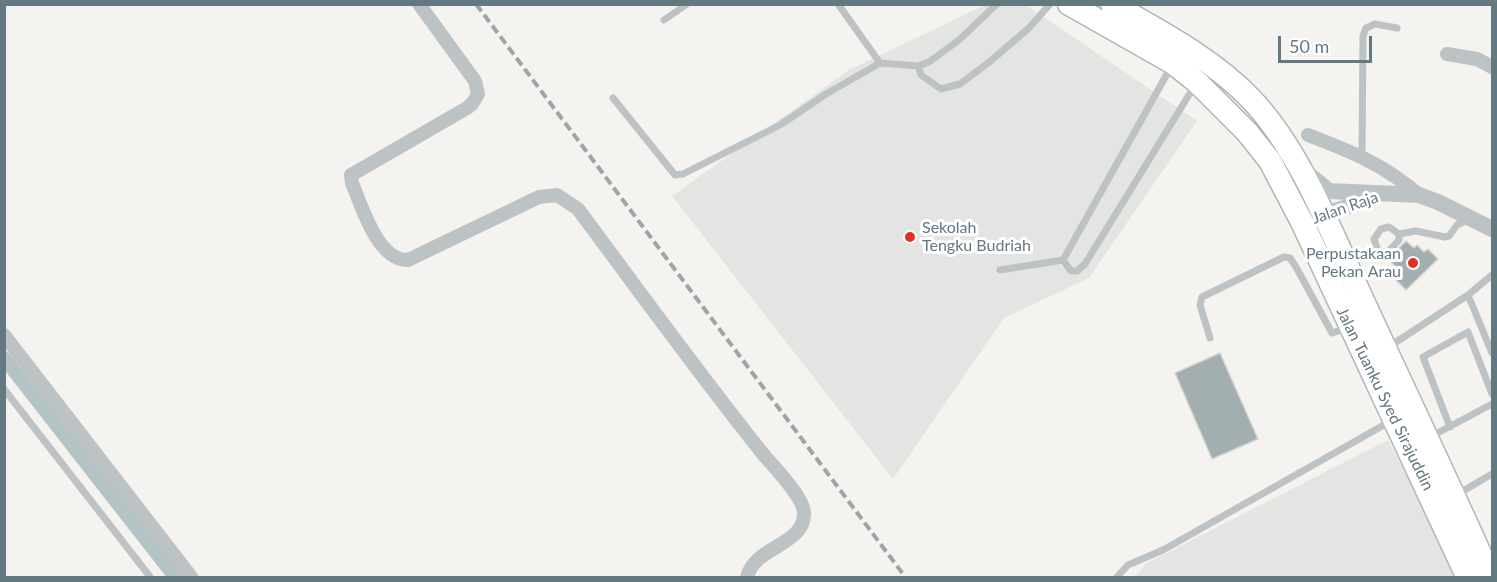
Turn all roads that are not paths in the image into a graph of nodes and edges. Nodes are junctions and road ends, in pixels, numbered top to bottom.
1 (419, 4) edge
2 (687, 4) edge
3 (838, 4) edge
4 (997, 4) edge
5 (1050, 4) edge
6 (1069, 4) edge
7 (1112, 4) edge
8 (664, 20) dead end
9 (1397, 28) dead end
10 (1447, 54) dead end
11 (880, 63) junction
12 (1173, 63) junction
13 (918, 66) junction
14 (1492, 67) edge
15 (1197, 82) junction
16 (614, 98) dead end
17 (1308, 135) dead end
18 (1362, 158) junction
19 (1295, 162) junction
20 (1388, 194) junction
21 (1419, 195) junction
22 (1471, 218) junction
23 (1313, 219) junction
24 (1492, 229) edge
25 (1399, 234) dead end
26 (1063, 260) junction
27 (1000, 270) dead end
28 (1492, 275) edge
29 (1468, 295) junction
30 (1350, 327) junction
31 (5, 335) edge
32 (1210, 338) dead end
33 (1385, 350) junction
34 (1492, 353) edge
35 (4, 389) edge
36 (1492, 394) edge
37 (1492, 404) edge
38 (1394, 420) junction
39 (1450, 427) junction
40 (1428, 438) junction
41 (1492, 474) edge
42 (1455, 496) junction
43 (1484, 568) edge
44 (151, 578) edge
45 (192, 578) edge
46 (747, 578) edge
47 (1116, 578) edge

1 - 46 street
2 - 8 lane
3 - 11 lane
4 - 13 lane
5 - 13 lane
6 - 12 highway, Jalan Tuanku Syed Sirajuddin
7 - 19 highway, Jalan Tuanku Syed Sirajuddin
9 - 18 lane
10 - 14 street
11 - 13 lane
11 - 16 lane
12 - 15 highway, Jalan Tuanku Syed Sirajuddin
12 - 26 lane
15 - 23 highway, Jalan Tuanku Syed Sirajuddin
15 - 26 lane
17 - 18 street
18 - 21 street
19 - 20 street, Jalan Raja
19 - 23 highway, Jalan Tuanku Syed Sirajuddin
20 - 21 street, Jalan Raja
20 - 23 street, Jalan Raja
21 - 22 street, Jalan Raja
22 - 24 street, Jalan Raja
22 - 25 lane
23 - 30 highway, Jalan Tuanku Syed Sirajuddin
23 - 33 highway, Jalan Tuanku Syed Sirajuddin
26 - 27 lane
28 - 29 lane
29 - 33 lane
29 - 34 lane
30 - 32 lane
30 - 38 highway, Jalan Tuanku Syed Sirajuddin
31 - 45 street
33 - 40 highway, Jalan Tuanku Syed Sirajuddin
35 - 44 lane
36 - 39 lane
37 - 39 lane
38 - 43 highway, Jalan Tuanku Syed Sirajuddin
38 - 47 lane
39 - 40 lane
40 - 42 highway, Jalan Tuanku Syed Sirajuddin
41 - 42 lane
42 - 43 highway, Jalan Tuanku Syed Sirajuddin

